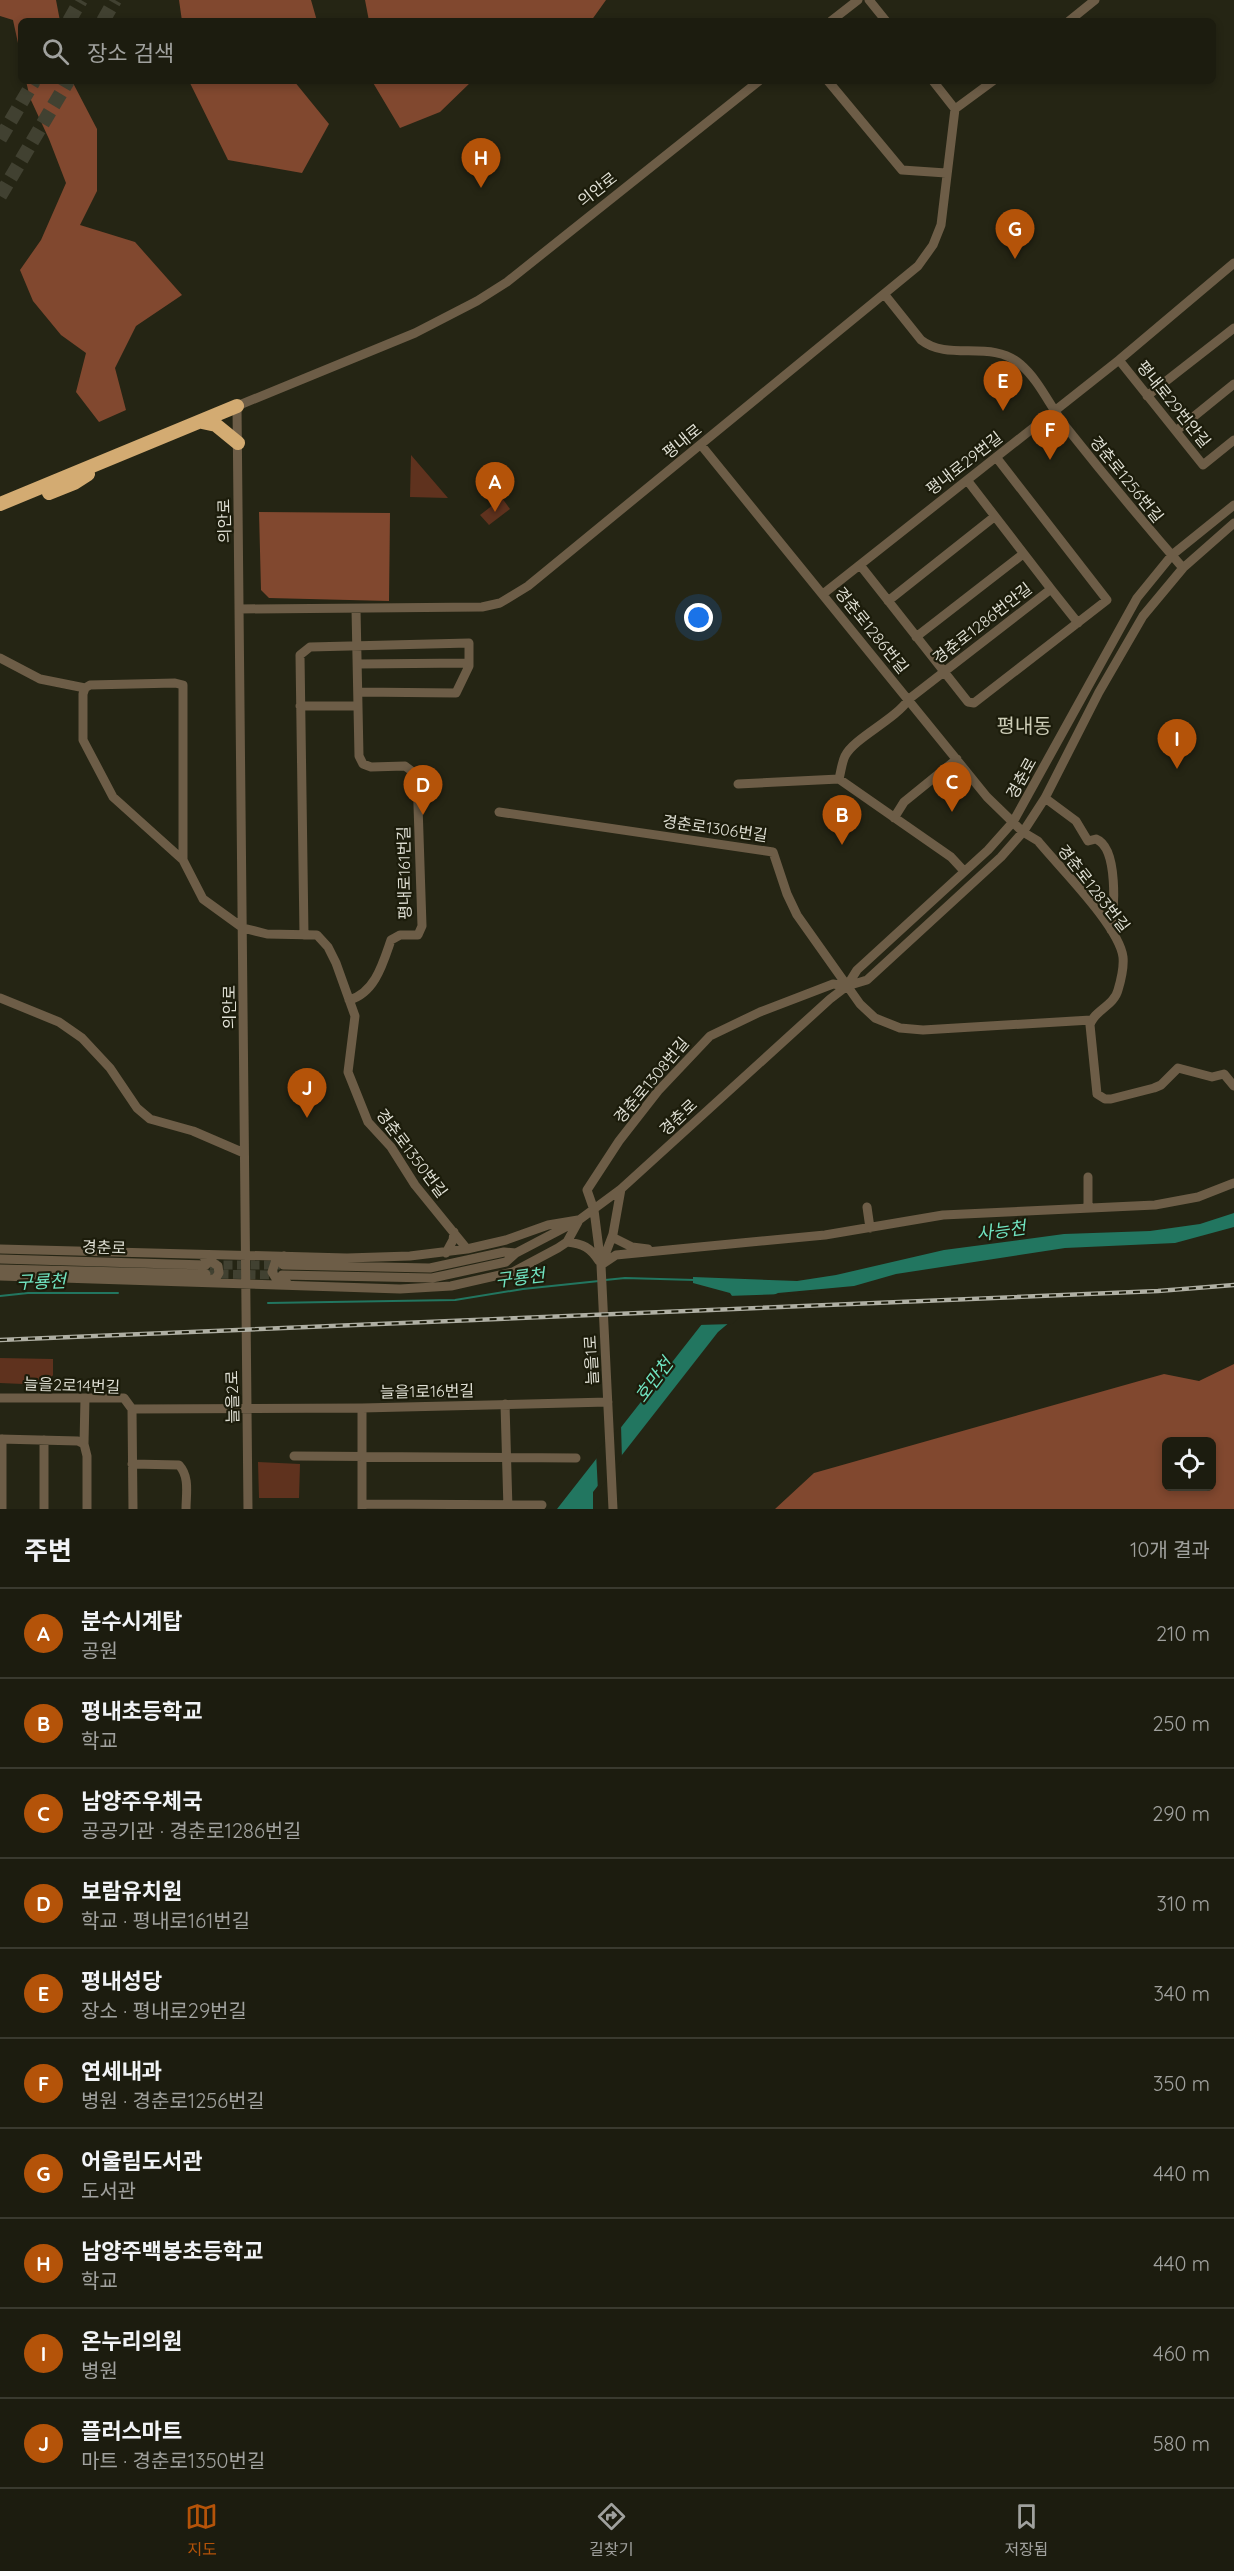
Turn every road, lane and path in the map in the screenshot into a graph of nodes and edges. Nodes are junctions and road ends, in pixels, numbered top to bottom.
1 (858, 0) edge
2 (869, 0) edge
3 (1095, 0) edge
4 (835, 18) edge
5 (884, 18) edge
6 (1073, 18) edge
7 (755, 84) edge
8 (830, 84) edge
9 (935, 84) edge
10 (989, 84) edge
11 (955, 109) junction
12 (946, 173) junction
13 (1234, 263) edge
14 (885, 295) junction
15 (1234, 328) edge
16 (1119, 360) junction
17 (1234, 384) edge
18 (1147, 396) junction
19 (237, 406) junction
20 (1054, 410) junction
21 (202, 422) junction
22 (1176, 431) junction
23 (1234, 440) edge
24 (238, 443) junction
25 (701, 445) junction
26 (996, 457) junction
27 (111, 460) junction
28 (967, 480) junction
29 (0, 504) edge
30 (1234, 505) edge
31 (0, 513) edge
32 (994, 517) junction
33 (1234, 523) edge
34 (1023, 554) junction
35 (1172, 555) junction
36 (860, 565) junction
37 (1183, 568) junction
38 (1051, 589) junction
39 (823, 594) junction
40 (888, 601) junction
41 (240, 609) junction
42 (356, 609) junction
43 (1078, 623) junction
44 (916, 637) junction
45 (357, 645) junction
46 (0, 658) edge
47 (469, 663) junction
48 (358, 664) junction
49 (944, 672) junction
50 (85, 688) junction
51 (358, 692) junction
52 (909, 699) junction
53 (300, 706) junction
54 (358, 706) junction
55 (957, 759) junction
56 (839, 778) junction
57 (738, 784) dead end
58 (1045, 798) junction
59 (499, 812) dead end
60 (894, 818) junction
61 (1013, 822) junction
62 (1023, 832) junction
63 (183, 860) junction
64 (964, 871) junction
65 (243, 928) junction
66 (1111, 930) junction
67 (304, 935) junction
68 (847, 986) junction
69 (0, 998) edge
70 (349, 1000) junction
71 (1091, 1020) junction
72 (1234, 1086) edge
73 (244, 1153) junction
74 (1088, 1176) dead end
75 (1234, 1183) edge
76 (621, 1189) junction
77 (867, 1207) dead end
78 (1088, 1208) junction
79 (594, 1210) junction
80 (579, 1220) junction
81 (870, 1227) junction
82 (453, 1232) junction
83 (612, 1237) junction
84 (567, 1242) junction
85 (0, 1249) edge
86 (467, 1250) junction
87 (671, 1250) junction
88 (446, 1253) junction
89 (198, 1254) junction
90 (245, 1255) junction
91 (287, 1255) junction
92 (0, 1259) edge
93 (0, 1269) edge
94 (602, 1269) junction
95 (282, 1270) tunnel mouth
96 (0, 1276) edge
97 (198, 1283) junction
98 (245, 1285) junction
99 (296, 1286) junction
100 (0, 1398) edge
101 (85, 1398) junction
102 (608, 1402) junction
103 (505, 1404) junction
104 (247, 1408) junction
105 (362, 1408) junction
106 (132, 1409) junction
107 (1, 1439) edge
108 (44, 1440) junction
109 (84, 1444) junction
110 (294, 1456) dead end
111 (362, 1457) junction
112 (507, 1458) junction
113 (576, 1458) dead end
114 (132, 1464) junction
115 (542, 1504) dead end
116 (362, 1506) edge
117 (460, 1506) edge
118 (508, 1506) edge
119 (2, 1509) edge
120 (44, 1509) edge
121 (87, 1509) edge
122 (133, 1509) edge
123 (186, 1509) edge
124 (248, 1509) edge
125 (613, 1509) edge

1 - 4 street
2 - 5 street
3 - 6 street
7 - 19 street, 의안로
8 - 12 street
9 - 11 street
10 - 11 street
11 - 12 street, 평내로
12 - 14 street, 평내로
13 - 16 street, 평내로29번길
14 - 20 street, 경춘로1256번길
14 - 25 street, 평내로
15 - 18 street
16 - 18 street, 평내로29번안길
16 - 20 street, 평내로29번길
17 - 22 street
18 - 22 street, 평내로29번안길
19 - 21 highway
19 - 24 street, 의안로
20 - 26 street, 평내로29번길
20 - 35 street, 경춘로1256번길
21 - 24 highway
21 - 27 highway
22 - 23 street, 평내로29번안길
24 - 41 street, 의안로
25 - 39 street, 경춘로1286번길
25 - 42 street, 평내로
26 - 28 street, 평내로29번길
26 - 43 street
27 - 29 highway
27 - 31 highway
28 - 32 street, 경춘로1286번안길
28 - 36 street, 평내로29번길
30 - 35 street, 경춘로
32 - 34 street, 경춘로1286번안길
32 - 40 street
33 - 37 street, 경춘로
34 - 38 street, 경춘로1286번안길
34 - 44 street
35 - 37 street, 경춘로1256번길
35 - 61 street, 경춘로
36 - 39 street, 평내로29번길
36 - 40 street
37 - 58 street, 경춘로
38 - 43 street
38 - 49 street, 경춘로1286번안길
39 - 52 street, 경춘로1286번길
40 - 44 street
41 - 42 street, 평내로
41 - 65 street, 의안로
42 - 45 street, 평내로161번길
43 - 49 street
44 - 49 street
45 - 47 street
45 - 48 street, 평내로161번길
45 - 53 street
46 - 50 street
47 - 48 street
47 - 51 street
48 - 51 street, 평내로161번길
49 - 52 street, 경춘로1286번안길
50 - 63 street
50 - 63 street
51 - 54 street, 평내로161번길
52 - 55 street, 경춘로1286번길
52 - 56 street, 경춘로1286번안길
53 - 54 street
53 - 67 street
54 - 70 street, 평내로161번길
55 - 60 street
55 - 61 street, 경춘로1286번길
56 - 57 street
56 - 60 street
58 - 62 street, 경춘로
58 - 66 street
59 - 68 street, 경춘로1306번길
60 - 64 street
61 - 62 street, 경춘로1286번길
61 - 64 street, 경춘로
62 - 66 street, 경춘로1283번길
62 - 68 street, 경춘로
63 - 65 street
64 - 68 street, 경춘로
65 - 67 street, 경춘로1350번길
65 - 73 street, 의안로
66 - 71 street, 경춘로1283번길
67 - 70 street, 경춘로1350번길
68 - 71 street
68 - 76 street, 경춘로
68 - 79 street, 경춘로1308번길
69 - 73 street
70 - 82 street, 경춘로1350번길
71 - 72 street
73 - 90 street, 의안로
74 - 78 street
75 - 78 street
76 - 79 street, 경춘로
76 - 83 street
77 - 81 street
78 - 81 street
79 - 80 street, 경춘로
79 - 94 street, 늘을1로
80 - 84 street
80 - 86 street
80 - 95 street, 경춘로
81 - 87 street
82 - 86 street, 경춘로1350번길
82 - 88 street
83 - 87 street
83 - 94 street
84 - 94 street
84 - 99 street
85 - 89 street
86 - 88 street
87 - 94 street
88 - 91 street
89 - 90 street
89 - 97 street
90 - 91 street
90 - 98 street, 늘을2로
91 - 99 street
92 - 93 street, 경춘로
94 - 102 street, 늘을1로
96 - 97 street
97 - 98 street
98 - 99 street
98 - 104 street, 늘을2로
100 - 101 street, 늘을2로14번길
101 - 106 street, 늘을2로14번길
101 - 109 street
102 - 103 street, 늘을1로16번길
102 - 125 street, 늘을1로
103 - 105 street, 늘을1로16번길
103 - 112 street
104 - 105 street, 늘을1로16번길
104 - 106 street, 늘을2로14번길
104 - 124 street, 늘을2로
105 - 111 street
106 - 114 street
107 - 108 street
107 - 119 street
108 - 109 street
108 - 120 street
109 - 121 street
110 - 111 street
111 - 112 street
111 - 116 street
112 - 113 street
112 - 118 street
114 - 122 street
114 - 123 street
115 - 118 street
116 - 117 street
117 - 118 street

